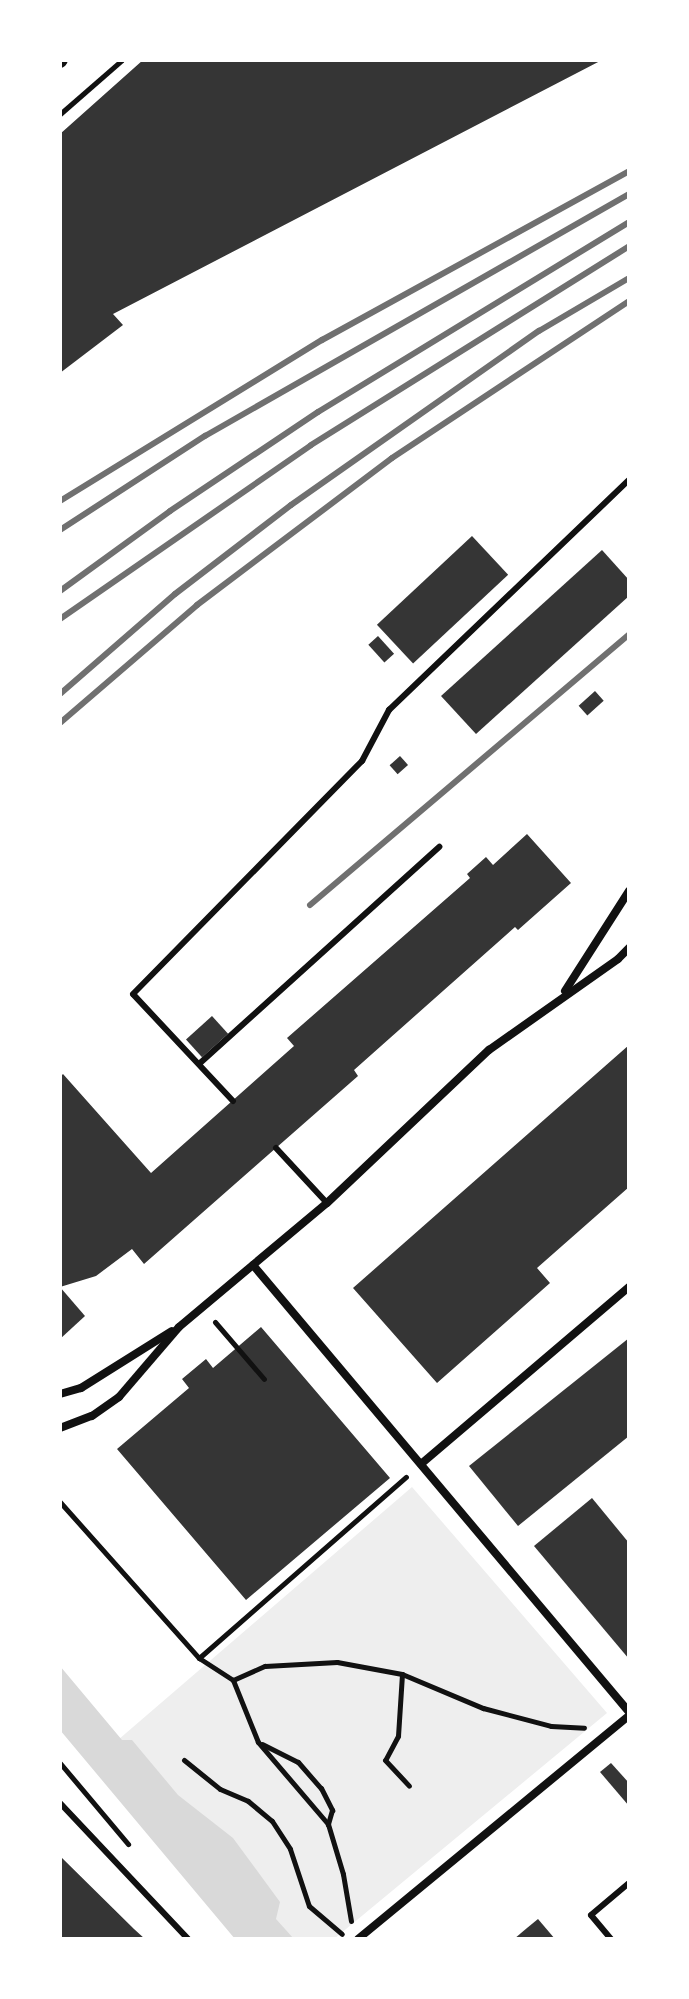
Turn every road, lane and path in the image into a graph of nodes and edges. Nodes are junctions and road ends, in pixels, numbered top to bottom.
1 (122, 60) edge
2 (60, 114) edge
3 (629, 480) edge
4 (439, 847) dead end
5 (629, 891) edge
6 (629, 948) edge
7 (562, 996) junction
8 (199, 1064) junction
9 (233, 1101) dead end
10 (276, 1148) dead end
11 (327, 1203) junction
12 (253, 1265) junction
13 (629, 1287) edge
14 (203, 1307) junction
15 (179, 1327) junction
16 (264, 1379) dead end
17 (60, 1394) edge
18 (60, 1428) edge
19 (421, 1464) junction
20 (60, 1502) edge
21 (199, 1658) junction
22 (402, 1674) junction
23 (233, 1680) junction
24 (629, 1714) edge
25 (613, 1729) junction
26 (258, 1742) junction
27 (184, 1760) dead end
28 (409, 1786) dead end
29 (60, 1803) edge
30 (328, 1824) junction
31 (629, 1883) edge
32 (352, 1926) dead end
33 (188, 1939) edge
34 (350, 1939) edge
35 (358, 1939) edge
36 (611, 1939) edge

1 - 2 path
3 - 8 lane
4 - 8 lane
5 - 7 street
6 - 7 street
7 - 11 street
8 - 9 lane
10 - 11 lane
11 - 12 street
12 - 14 street
12 - 19 street
13 - 19 street
14 - 15 street
14 - 16 path
15 - 17 street
15 - 18 street
19 - 21 path
19 - 24 street
20 - 21 path
21 - 23 path
22 - 23 path
22 - 25 path
22 - 28 path
23 - 26 path
24 - 25 street
25 - 35 street
26 - 30 path
26 - 30 path
27 - 34 path
29 - 33 lane
30 - 32 path
31 - 36 lane

